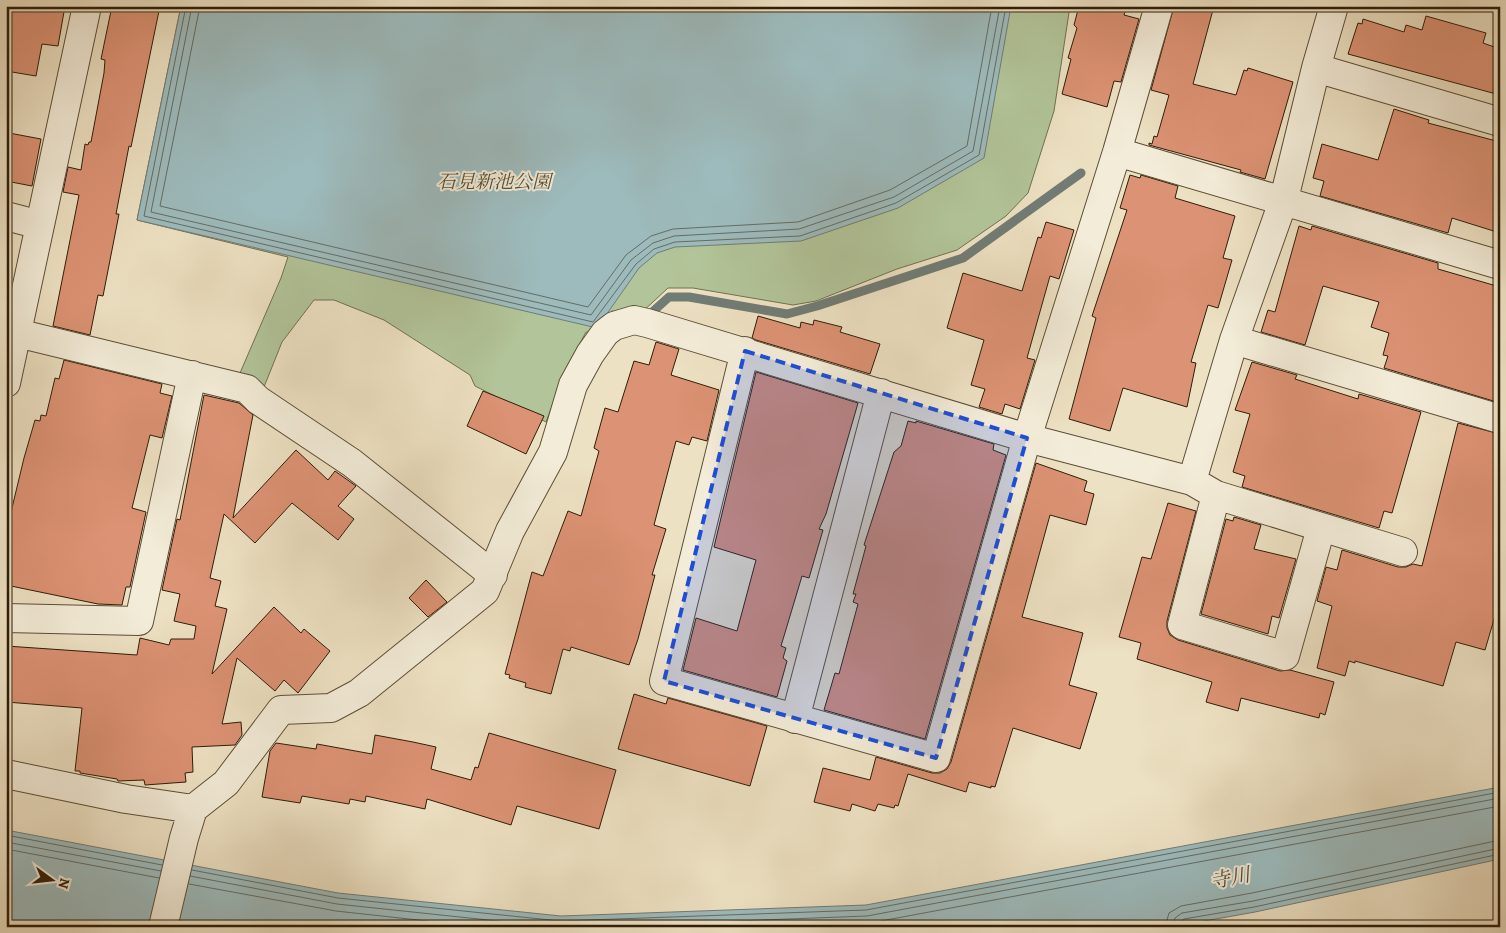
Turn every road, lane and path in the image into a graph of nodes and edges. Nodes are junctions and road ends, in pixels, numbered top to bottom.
1 (87, 6) edge
2 (1159, 6) edge
3 (1334, 6) edge
4 (1316, 68) junction
5 (1500, 122) edge
6 (1118, 152) junction
7 (1284, 200) junction
8 (6, 216) edge
9 (40, 224) junction
10 (1500, 265) edge
11 (17, 334) junction
12 (1234, 340) junction
13 (745, 351) junction
14 (192, 376) junction
15 (6, 383) edge
16 (881, 393) junction
17 (1500, 419) edge
18 (1027, 438) junction
19 (1192, 481) junction
20 (1216, 495) junction
21 (1321, 528) junction
22 (1403, 552) dead end
23 (493, 575) junction
24 (6, 618) edge
25 (796, 719) junction
26 (6, 774) edge
27 (193, 809) junction
28 (163, 927) edge

1 - 9 street
2 - 6 street
3 - 4 street
4 - 5 street
4 - 7 street
6 - 7 street
6 - 18 street
7 - 10 street
7 - 12 street
8 - 9 street
9 - 11 street
11 - 14 street
11 - 15 street
12 - 17 street
12 - 19 street
13 - 16 street
13 - 23 street
13 - 25 street
14 - 23 street
14 - 24 street
16 - 18 street
16 - 25 street
18 - 19 street
18 - 25 street
19 - 20 street
20 - 21 street
20 - 21 street
21 - 22 street
23 - 27 street
26 - 27 street
27 - 28 street

